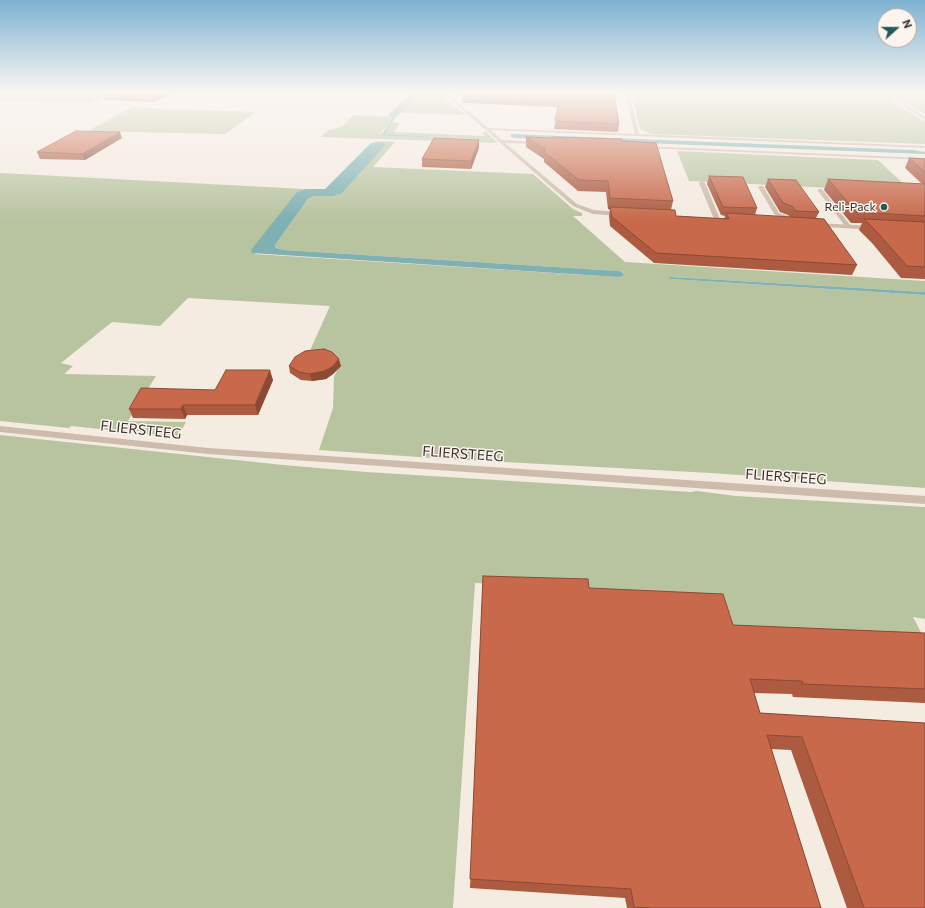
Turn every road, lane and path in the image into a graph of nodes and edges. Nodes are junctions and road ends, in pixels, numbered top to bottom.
1 (494, 135) edge
2 (646, 135) edge
3 (501, 141) junction
4 (548, 143) edge
5 (635, 147) edge
6 (925, 147) edge
7 (925, 159) edge
8 (702, 183) dead end
9 (761, 187) dead end
10 (820, 190) dead end
11 (631, 215) edge
12 (709, 219) edge
13 (717, 219) junction
14 (724, 220) edge
15 (784, 223) edge
16 (791, 223) junction
17 (798, 224) edge
18 (806, 224) edge
19 (848, 226) junction
20 (879, 228) edge
21 (0, 429) edge
22 (925, 500) edge

1 - 3 street
2 - 6 street
3 - 4 street
3 - 11 street
5 - 7 street
8 - 13 street
9 - 16 street
10 - 19 street
12 - 13 street
13 - 14 street
15 - 16 street
16 - 17 street
18 - 19 street
19 - 20 street
21 - 22 street, FLIERSTEEG

